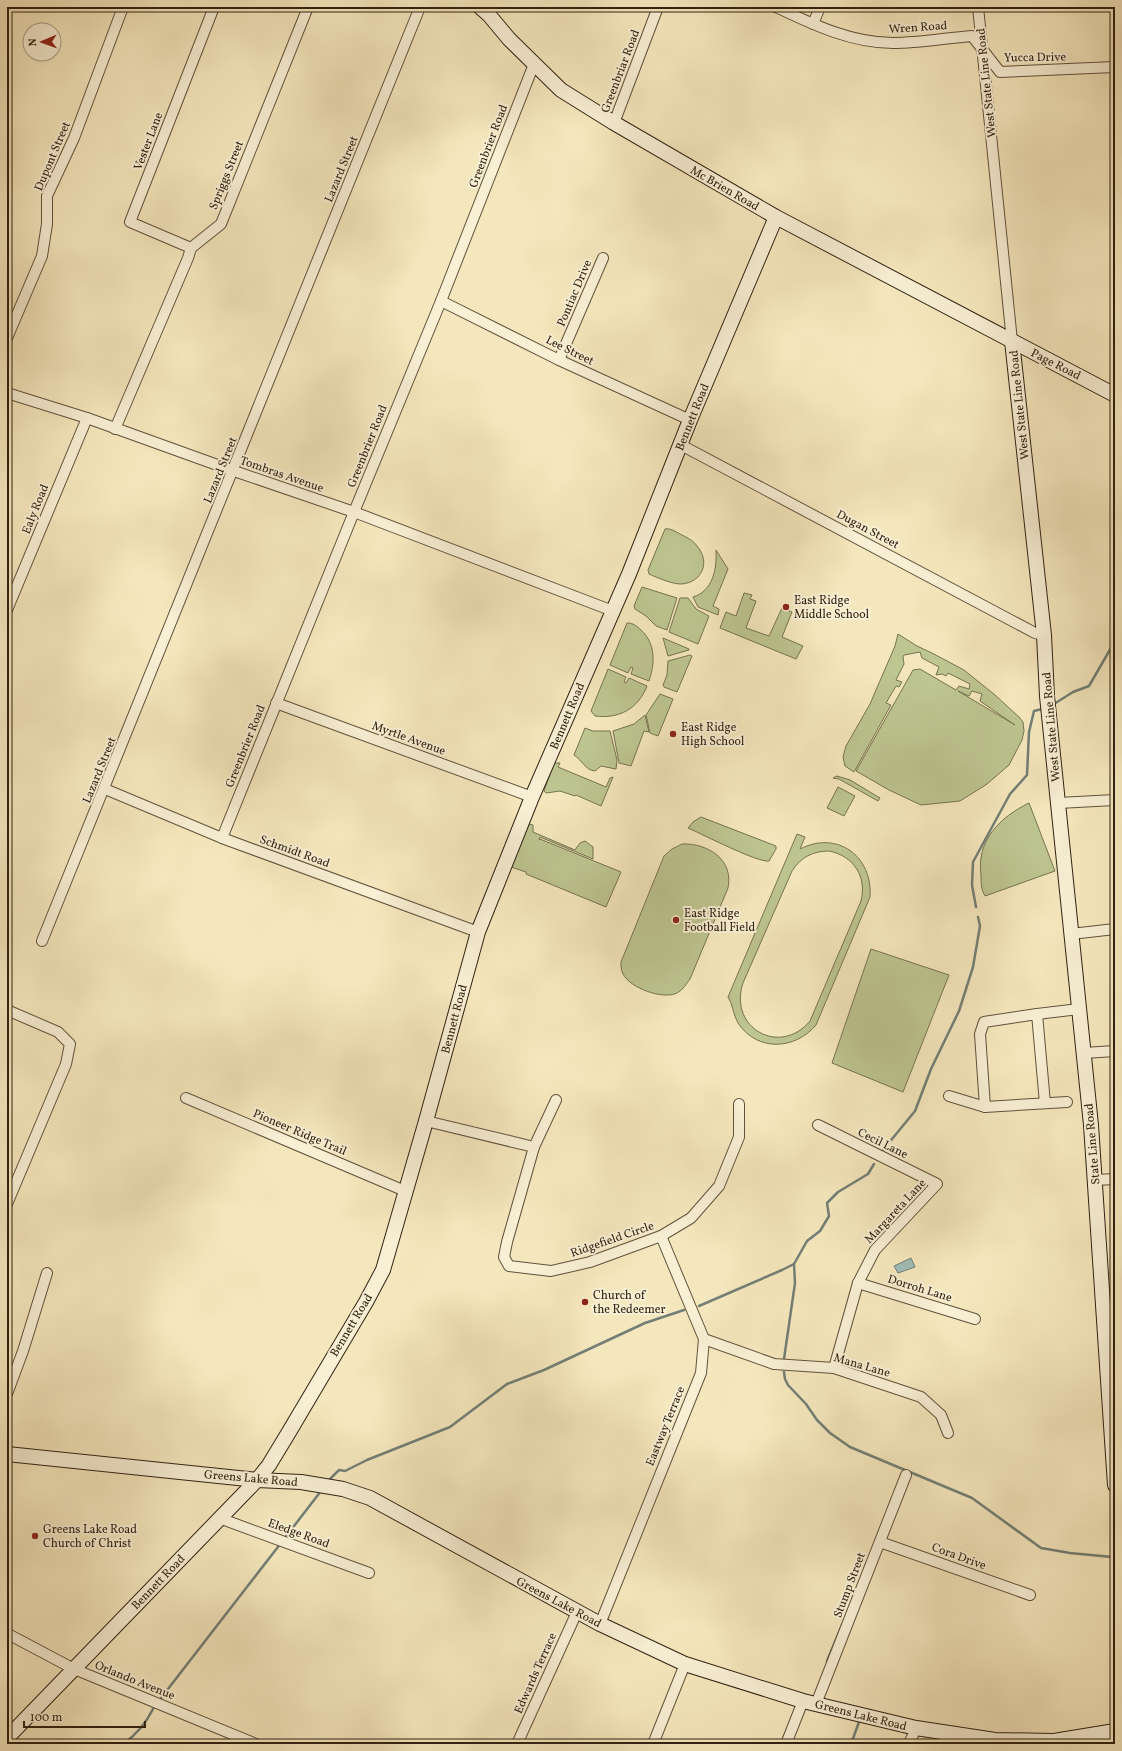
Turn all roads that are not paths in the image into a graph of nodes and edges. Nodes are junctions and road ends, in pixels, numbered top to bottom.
1 (123, 7) edge
2 (214, 7) edge
3 (308, 7) edge
4 (420, 7) edge
5 (658, 7) edge
6 (776, 7) edge
7 (820, 7) edge
8 (978, 7) edge
9 (487, 10) edge
10 (813, 24) junction
11 (972, 36) joint
12 (982, 48) junction
13 (534, 64) junction
14 (1115, 67) edge
15 (614, 123) junction
16 (776, 217) junction
17 (191, 248) junction
18 (603, 258) dead end
19 (441, 301) junction
20 (997, 333) joint
21 (7, 338) edge
22 (1012, 341) junction
23 (559, 360) junction
24 (7, 394) edge
25 (1115, 395) edge
26 (86, 418) junction
27 (690, 420) junction
28 (115, 429) junction
29 (681, 445) junction
30 (234, 471) junction
31 (354, 512) junction
32 (7, 610) edge
33 (613, 611) junction
34 (1044, 635) junction
35 (276, 703) junction
36 (105, 789) junction
37 (532, 797) junction
38 (1115, 800) edge
39 (1058, 803) junction
40 (222, 838) junction
41 (1115, 929) edge
42 (478, 932) junction
43 (1071, 934) junction
44 (42, 941) dead end
45 (1079, 1009) junction
46 (7, 1010) edge
47 (1037, 1014) junction
48 (1115, 1051) edge
49 (1084, 1053) junction
50 (949, 1096) dead end
51 (186, 1098) dead end
52 (556, 1100) dead end
53 (1067, 1102) dead end
54 (1045, 1103) junction
55 (739, 1104) dead end
56 (985, 1107) junction
57 (426, 1121) junction
58 (818, 1125) dead end
59 (534, 1148) junction
60 (1095, 1180) junction
61 (1115, 1180) edge
62 (937, 1184) joint
63 (405, 1191) junction
64 (7, 1204) edge
65 (661, 1236) junction
66 (47, 1273) dead end
67 (858, 1283) junction
68 (975, 1319) dead end
69 (704, 1339) junction
70 (834, 1368) junction
71 (7, 1394) edge
72 (1114, 1432) edge
73 (948, 1433) dead end
74 (7, 1454) edge
75 (906, 1476) dead end
76 (257, 1480) junction
77 (1115, 1485) edge
78 (219, 1518) junction
79 (880, 1542) junction
80 (369, 1573) dead end
81 (1030, 1595) dead end
82 (577, 1612) junction
83 (600, 1624) junction
84 (8, 1634) edge
85 (685, 1664) junction
86 (74, 1669) junction
87 (810, 1702) junction
88 (916, 1728) junction
89 (1115, 1731) edge
90 (7, 1738) edge
91 (256, 1744) edge
92 (517, 1744) edge
93 (653, 1744) edge
94 (786, 1744) edge
95 (909, 1744) edge

1 - 21 street, Dupont Street
2 - 17 street, Vester Lane
3 - 17 street, Spriggs Street
4 - 30 street, Lazard Street
5 - 15 street, Greenbriar Road
6 - 10 street, Wren Road
7 - 10 street
8 - 12 street, West State Line Road
9 - 13 street, Mc Brien Road
10 - 11 street, Wren Road
11 - 12 street, Yucca Drive
12 - 14 street, Yucca Drive
12 - 22 street, West State Line Road
13 - 15 street, Mc Brien Road
13 - 19 street, Greenbrier Road
15 - 16 street, Mc Brien Road
16 - 20 street, Mc Brien Road
16 - 27 street, Bennett Road
17 - 28 street
18 - 23 street, Pontiac Drive
19 - 23 street, Lee Street
19 - 31 street, Greenbrier Road
20 - 22 street, Page Road
22 - 25 street, Page Road
22 - 34 street, West State Line Road
23 - 27 street, Lee Street
24 - 26 street, Tombras Avenue
26 - 28 street, Tombras Avenue
26 - 32 street, Ealy Road
27 - 29 street, Bennett Road
28 - 30 street, Tombras Avenue
29 - 33 street, Bennett Road
29 - 34 street, Dugan Street
30 - 31 street, Tombras Avenue
30 - 36 street, Lazard Street
31 - 33 street, Tombras Avenue
31 - 35 street, Greenbrier Road
33 - 37 street, Bennett Road
34 - 39 street, West State Line Road
35 - 37 street, Myrtle Avenue
35 - 40 street, Greenbrier Road
36 - 40 street, Schmidt Road
36 - 44 street, Lazard Street
37 - 42 street, Bennett Road
38 - 39 street
39 - 43 street, State Line Road
40 - 42 street, Schmidt Road
41 - 43 street
42 - 57 street, Bennett Road
43 - 45 street, State Line Road
45 - 47 street
45 - 49 street, State Line Road
46 - 64 street
47 - 54 street
47 - 56 street
48 - 49 street
49 - 60 street, State Line Road
50 - 56 street
51 - 63 street, Pioneer Ridge Trail
52 - 59 street, Ridgefield Circle
53 - 54 street
54 - 56 street
55 - 65 street, Ridgefield Circle
57 - 59 street
57 - 63 street, Bennett Road
58 - 62 street, Cecil Lane
59 - 65 street, Ridgefield Circle
60 - 61 street
60 - 72 street, State Line Road
62 - 67 street, Margareta Lane
63 - 76 street, Bennett Road
65 - 69 street, Eastway Terrace
66 - 71 street
67 - 68 street, Dorroh Lane
67 - 70 street, Margareta Lane
69 - 70 street, Mana Lane
69 - 83 street, Eastway Terrace
70 - 73 street, Mana Lane
72 - 77 street, State Line Road
74 - 76 street, Greens Lake Road
75 - 79 street, Stump Street
76 - 78 street, Bennett Road
76 - 82 street, Greens Lake Road
78 - 80 street, Eledge Road
78 - 86 street, Bennett Road
79 - 81 street, Cora Drive
79 - 87 street, Stump Street
82 - 83 street, Greens Lake Road
82 - 92 street, Edwards Terrace
83 - 85 street, Greens Lake Road
84 - 86 street, Orlando Avenue
85 - 87 street, Greens Lake Road
85 - 93 street
86 - 90 street, Bennett Road
86 - 91 street, Orlando Avenue
87 - 88 street, Greens Lake Road
87 - 94 street, Stump Street
88 - 89 street, Greens Lake Road
88 - 95 street

